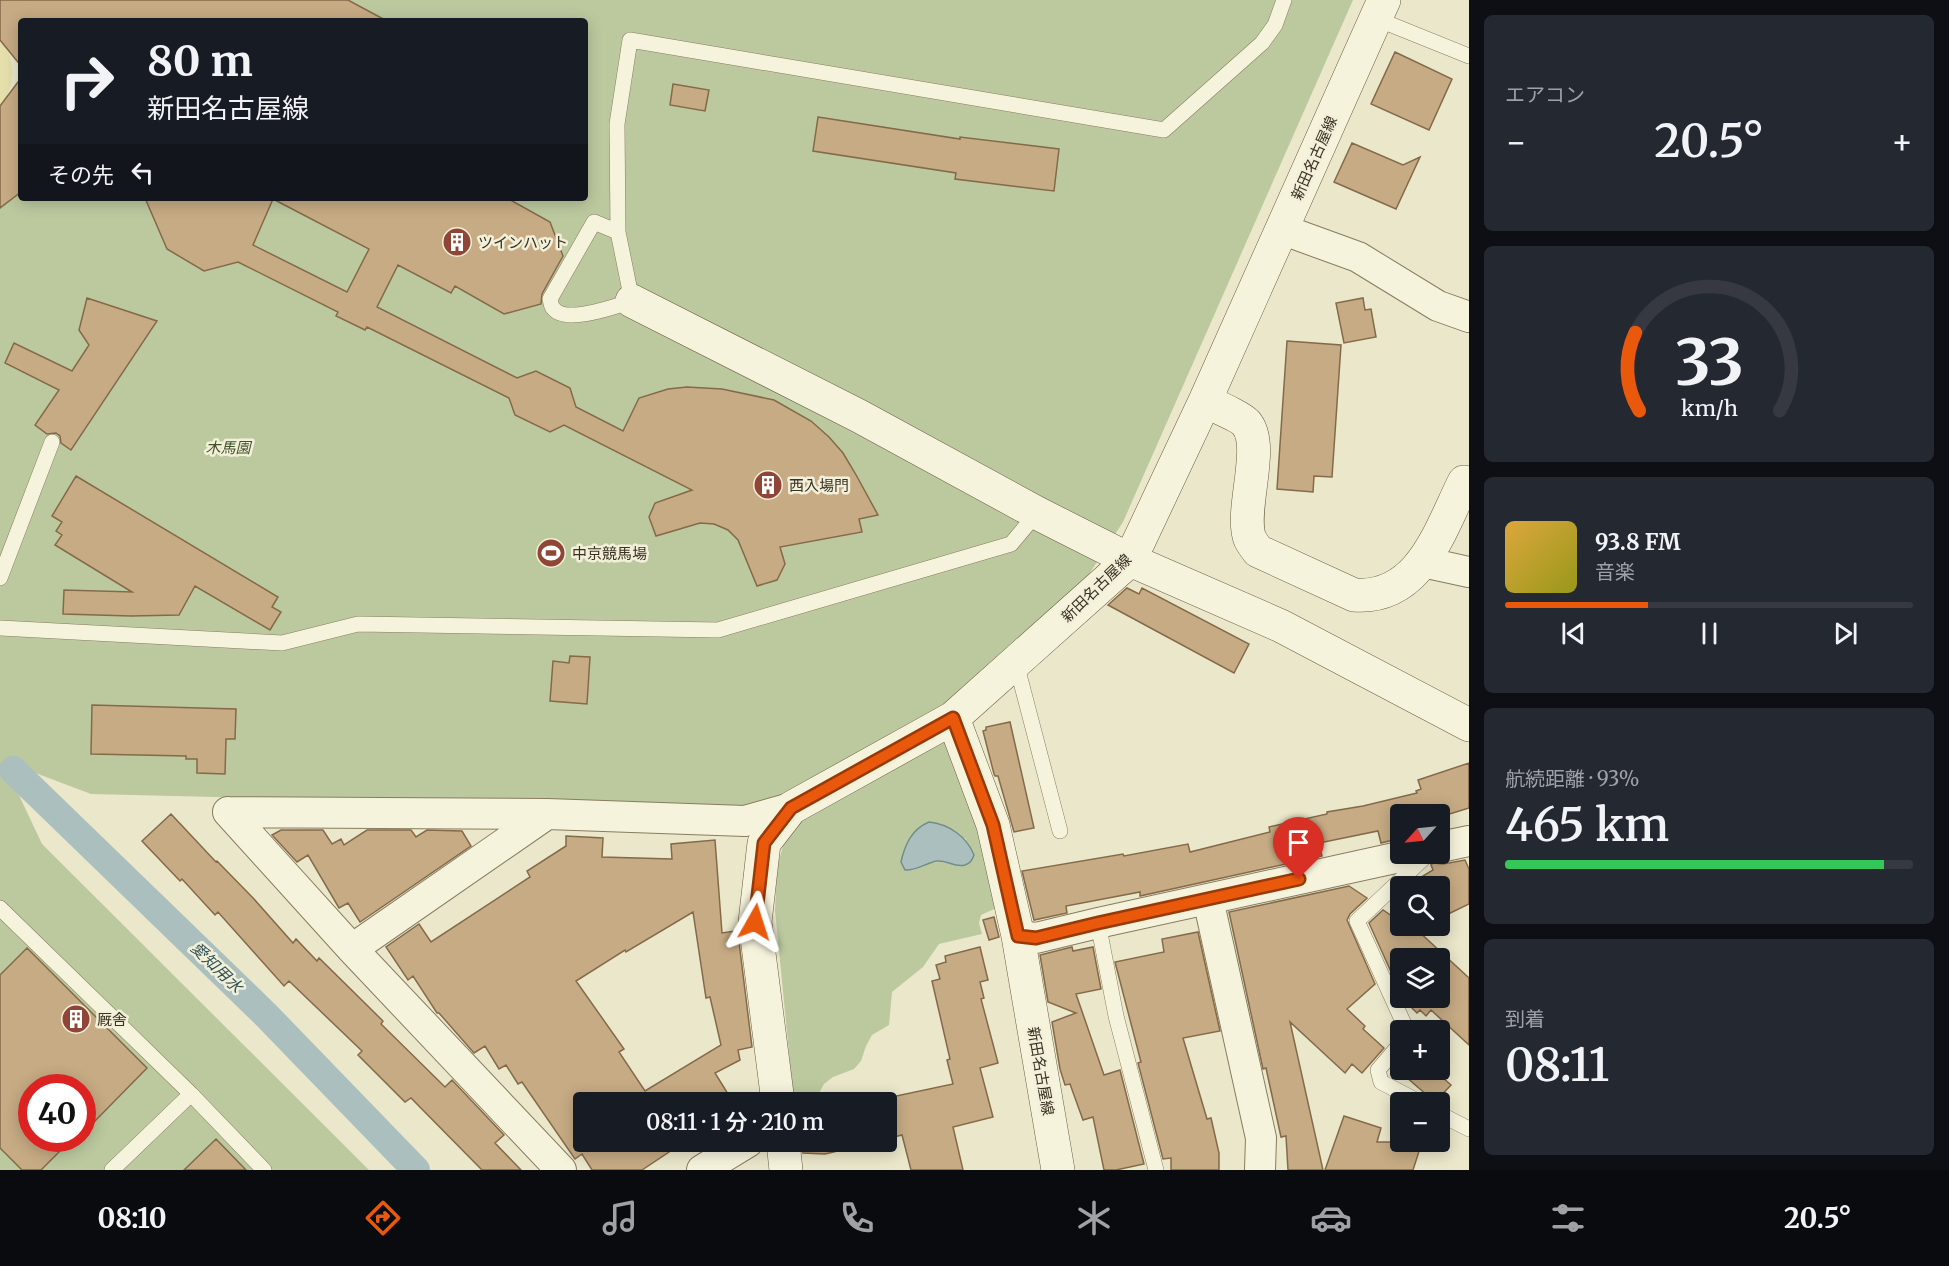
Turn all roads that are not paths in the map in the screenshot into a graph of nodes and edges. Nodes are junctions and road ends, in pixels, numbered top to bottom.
1 (1284, 0) edge
2 (1380, 9) edge
3 (1469, 56) edge
4 (1281, 229) junction
5 (618, 232) junction
6 (632, 301) junction
7 (1469, 317) edge
8 (1205, 400) junction
9 (52, 442) dead end
10 (1464, 482) dead end
11 (1037, 513) junction
12 (1130, 560) junction
13 (1423, 562) junction
14 (1469, 572) edge
15 (0, 578) edge
16 (0, 628) edge
17 (1016, 663) junction
18 (953, 718) junction
19 (1469, 725) edge
20 (791, 808) junction
21 (547, 814) junction
22 (1060, 831) dead end
23 (1469, 841) edge
24 (1450, 846) edge
25 (1390, 859) edge
26 (1417, 864) edge
27 (1208, 899) junction
28 (0, 908) edge
29 (1098, 923) junction
30 (1018, 936) junction
31 (352, 949) junction
32 (1402, 1020) edge
33 (1390, 1056) edge
34 (777, 1092) edge
35 (1400, 1092) edge
36 (191, 1094) junction
37 (1450, 1120) edge
38 (1469, 1130) edge
39 (732, 1152) edge
40 (784, 1152) edge
41 (112, 1170) edge
42 (264, 1170) edge
43 (561, 1170) edge
44 (702, 1170) edge
45 (786, 1170) edge
46 (1058, 1170) edge
47 (1156, 1170) edge
48 (1260, 1170) edge

1 - 5 lane
2 - 3 lane
2 - 4 street, 新田名古屋線
4 - 7 street
4 - 8 street, 新田名古屋線
5 - 6 lane
5 - 6 lane
6 - 11 street
8 - 12 street, 新田名古屋線
8 - 13 street
9 - 15 lane
10 - 13 street
11 - 12 street
11 - 16 lane
12 - 17 street, 新田名古屋線
12 - 19 street
13 - 14 street
17 - 18 street, 新田名古屋線
17 - 22 lane
18 - 20 street
18 - 30 street, 新田名古屋線
20 - 21 street
20 - 34 street
21 - 31 street
21 - 31 street
23 - 24 street
25 - 27 street
26 - 32 lane
27 - 29 street
27 - 48 street
28 - 36 lane
29 - 30 street
29 - 47 lane
30 - 46 street, 新田名古屋線
31 - 43 street
33 - 35 lane
36 - 41 lane
36 - 42 lane
37 - 38 lane
39 - 44 street
40 - 45 street

